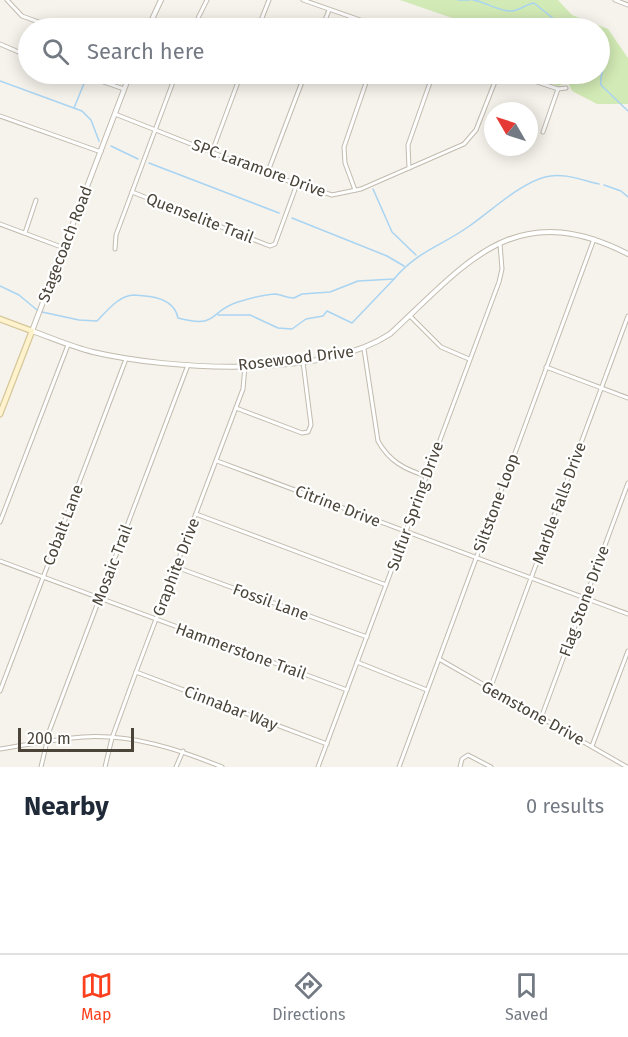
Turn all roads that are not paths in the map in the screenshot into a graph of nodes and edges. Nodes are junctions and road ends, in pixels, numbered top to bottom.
1 (7, 0) edge
2 (161, 0) edge
3 (207, 0) edge
4 (269, 0) edge
5 (303, 0) edge
6 (615, 0) edge
7 (628, 5) edge
8 (329, 10) junction
9 (28, 18) edge
10 (153, 18) edge
11 (198, 18) edge
12 (262, 18) edge
13 (326, 18) edge
14 (353, 18) edge
15 (0, 44) edge
16 (18, 52) edge
17 (109, 84) edge
18 (126, 84) edge
19 (172, 84) edge
20 (238, 84) edge
21 (301, 84) edge
22 (366, 84) edge
23 (429, 84) edge
24 (494, 84) edge
25 (543, 84) edge
26 (566, 88) dead end
27 (124, 89) junction
28 (558, 89) junction
29 (115, 114) junction
30 (0, 116) edge
31 (155, 130) junction
32 (543, 132) dead end
33 (100, 152) junction
34 (212, 152) junction
35 (409, 168) junction
36 (267, 174) junction
37 (297, 184) junction
38 (355, 190) junction
39 (132, 192) junction
40 (36, 200) dead end
41 (0, 224) edge
42 (25, 233) junction
43 (594, 239) junction
44 (500, 243) junction
45 (64, 248) junction
46 (115, 249) dead end
47 (628, 254) edge
48 (410, 316) junction
49 (628, 316) edge
50 (0, 319) edge
51 (32, 331) junction
52 (68, 344) junction
53 (364, 349) junction
54 (126, 358) junction
55 (469, 359) junction
56 (302, 360) junction
57 (188, 365) junction
58 (245, 366) junction
59 (546, 367) junction
60 (601, 388) junction
61 (628, 398) edge
62 (236, 408) junction
63 (0, 414) edge
64 (217, 461) junction
65 (426, 476) junction
66 (628, 483) edge
67 (196, 514) junction
68 (0, 522) edge
69 (405, 532) junction
70 (476, 557) junction
71 (0, 561) edge
72 (176, 567) junction
73 (531, 577) junction
74 (43, 578) junction
75 (386, 585) junction
76 (585, 598) junction
77 (99, 599) junction
78 (628, 614) edge
79 (156, 620) junction
80 (367, 637) junction
81 (628, 651) edge
82 (439, 659) junction
83 (357, 662) junction
84 (136, 672) junction
85 (490, 689) junction
86 (347, 690) junction
87 (427, 690) junction
88 (0, 691) edge
89 (541, 718) junction
90 (112, 738) junction
91 (48, 742) junction
92 (327, 744) junction
93 (592, 746) junction
94 (0, 749) edge
95 (183, 751) junction
96 (41, 767) edge
97 (105, 767) edge
98 (176, 767) edge
99 (222, 767) edge
100 (318, 767) edge
101 (399, 767) edge
102 (460, 767) edge
103 (491, 767) edge
104 (627, 767) edge

1 - 9 street
2 - 10 street
3 - 11 street
4 - 12 street
5 - 8 street
6 - 7 street
8 - 13 street
8 - 14 street
15 - 16 street
17 - 27 street
18 - 27 street, Stagecoach Road
19 - 31 street
20 - 34 street
21 - 36 street
22 - 38 street
23 - 35 street
24 - 35 street, SPC Laramore Drive
25 - 28 street
26 - 28 street
27 - 29 street, Stagecoach Road
28 - 32 street
29 - 31 street, SPC Laramore Drive
29 - 33 street, Stagecoach Road
30 - 33 street
31 - 34 street, SPC Laramore Drive
31 - 39 street
33 - 45 street, Stagecoach Road
34 - 36 street, SPC Laramore Drive
35 - 38 street, SPC Laramore Drive
36 - 37 street, SPC Laramore Drive
37 - 38 street, SPC Laramore Drive
37 - 39 street, Quenselite Trail
39 - 46 street
40 - 42 street
41 - 42 street
42 - 45 street
43 - 44 street, Rosewood Drive
43 - 47 street, Rosewood Drive
43 - 59 street, Siltstone Loop
44 - 48 street, Rosewood Drive
44 - 55 street, Sulfur Spring Drive
45 - 51 street, Stagecoach Road
48 - 53 street, Rosewood Drive
48 - 55 street
49 - 60 street, Marble Falls Drive
50 - 51 main road, Rosewood Drive
51 - 52 street, Rosewood Drive
51 - 63 main road, Stagecoach Road
52 - 54 street, Rosewood Drive
52 - 68 street
53 - 56 street, Rosewood Drive
53 - 65 street
54 - 57 street, Rosewood Drive
54 - 74 street, Cobalt Lane
55 - 65 street, Sulfur Spring Drive
56 - 58 street, Rosewood Drive
56 - 62 street
57 - 58 street, Rosewood Drive
57 - 77 street, Mosaic Trail
58 - 62 street, Graphite Drive
59 - 60 street
59 - 70 street, Siltstone Loop
60 - 61 street
60 - 73 street, Marble Falls Drive
62 - 64 street, Graphite Drive
64 - 67 street, Graphite Drive
64 - 69 street, Citrine Drive
65 - 69 street, Sulfur Spring Drive
66 - 76 street, Flag Stone Drive
67 - 72 street, Graphite Drive
67 - 75 street
69 - 70 street, Citrine Drive
69 - 75 street, Sulfur Spring Drive
70 - 73 street, Citrine Drive
70 - 82 street, Siltstone Loop
71 - 74 street, Hammerstone Trail
72 - 79 street, Graphite Drive
72 - 80 street, Fossil Lane
73 - 76 street, Citrine Drive
73 - 85 street, Marble Falls Drive
74 - 77 street, Hammerstone Trail
74 - 88 street, Cobalt Lane
75 - 80 street, Sulfur Spring Drive
76 - 78 street, Citrine Drive
76 - 89 street, Flag Stone Drive
77 - 79 street, Hammerstone Trail
77 - 91 street, Mosaic Trail
79 - 84 street, Graphite Drive
79 - 86 street, Hammerstone Trail
80 - 83 street, Sulfur Spring Drive
81 - 93 street
82 - 85 street, Gemstone Drive
82 - 87 street, Siltstone Loop
83 - 86 street, Sulfur Spring Drive
83 - 87 street
84 - 90 street, Graphite Drive
84 - 92 street, Cinnabar Way
85 - 89 street, Gemstone Drive
86 - 92 street, Sulfur Spring Drive
87 - 101 street, Siltstone Loop
89 - 93 street, Gemstone Drive
90 - 91 street
90 - 95 street
90 - 97 street, Graphite Drive
91 - 94 street
91 - 96 street, Mosaic Trail
92 - 100 street, Sulfur Spring Drive
93 - 104 street, Gemstone Drive
95 - 98 street
95 - 99 street
102 - 103 street

